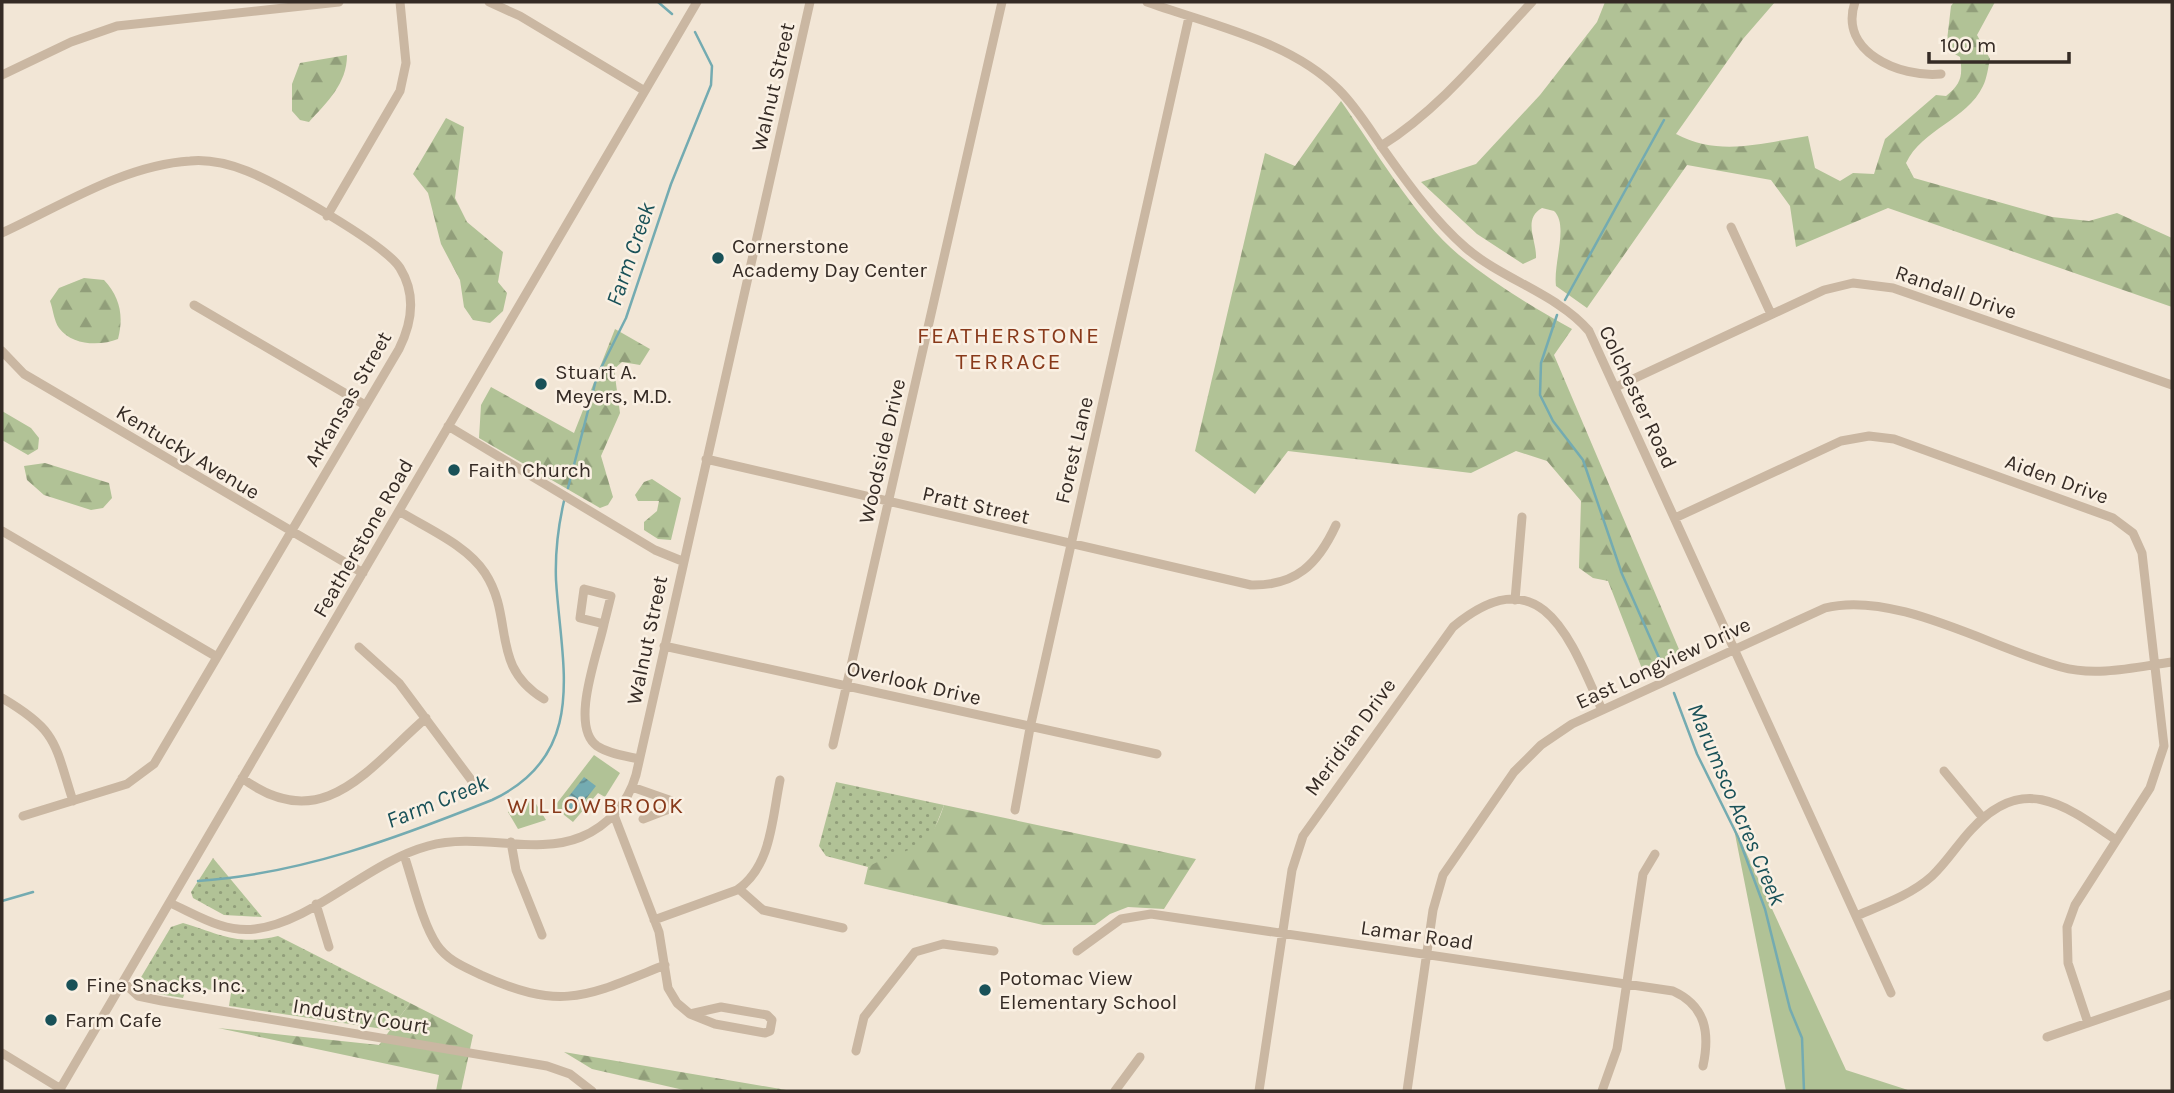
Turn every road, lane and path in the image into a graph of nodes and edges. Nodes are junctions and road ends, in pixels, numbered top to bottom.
1 (339, 2) edge
2 (400, 2) edge
3 (489, 2) edge
4 (697, 2) edge
5 (810, 2) edge
6 (1002, 2) edge
7 (1147, 2) edge
8 (1532, 2) edge
9 (1856, 2) edge
10 (1189, 17) junction
11 (1941, 74) dead end
12 (2, 75) edge
13 (645, 90) junction
14 (1381, 146) junction
15 (327, 216) junction
16 (1731, 227) dead end
17 (2, 233) edge
18 (194, 305) dead end
19 (1771, 314) junction
20 (2, 351) edge
21 (2172, 385) edge
22 (1616, 387) junction
23 (365, 405) junction
24 (449, 426) junction
25 (706, 459) junction
26 (888, 503) junction
27 (399, 511) junction
28 (1522, 517) dead end
29 (1675, 518) junction
30 (1336, 525) dead end
31 (2, 531) edge
32 (289, 533) junction
33 (1070, 545) junction
34 (682, 561) junction
35 (362, 573) junction
36 (1515, 600) junction
37 (604, 624) junction
38 (664, 646) junction
39 (359, 647) dead end
40 (1735, 649) junction
41 (217, 657) junction
42 (2172, 662) edge
43 (2155, 664) junction
44 (846, 686) junction
45 (2, 698) edge
46 (544, 699) dead end
47 (1602, 710) junction
48 (426, 718) junction
49 (1030, 728) junction
50 (833, 744) dead end
51 (1157, 754) dead end
52 (639, 759) junction
53 (1944, 771) dead end
54 (242, 778) junction
55 (780, 780) dead end
56 (475, 785) dead end
57 (632, 787) junction
58 (73, 801) junction
59 (1015, 810) dead end
60 (614, 815) junction
61 (23, 817) dead end
62 (1983, 818) junction
63 (643, 819) dead end
64 (2116, 840) junction
65 (511, 842) junction
66 (1655, 854) dead end
67 (404, 855) junction
68 (739, 888) junction
69 (170, 902) junction
70 (316, 904) junction
71 (1856, 916) junction
72 (654, 920) junction
73 (843, 928) dead end
74 (1282, 934) junction
75 (542, 935) dead end
76 (329, 947) dead end
77 (993, 951) dead end
78 (1077, 951) dead end
79 (1426, 954) junction
80 (665, 965) junction
81 (123, 982) junction
82 (1627, 984) junction
83 (1891, 993) dead end
84 (2172, 994) edge
85 (690, 1014) junction
86 (2088, 1023) junction
87 (2047, 1037) dead end
88 (856, 1051) dead end
89 (2, 1053) edge
90 (1140, 1057) dead end
91 (1703, 1066) dead end
92 (60, 1090) edge
93 (592, 1091) edge
94 (1115, 1091) edge
95 (1259, 1091) edge
96 (1407, 1091) edge
97 (1602, 1091) edge

1 - 12 street
2 - 15 street
3 - 13 street
4 - 13 street, Featherstone Road
5 - 25 street, Walnut Street
6 - 26 street, Woodside Drive
7 - 10 street, Colchester Road
8 - 14 street
9 - 11 street
10 - 14 street, Colchester Road
10 - 33 street, Forest Lane
13 - 24 street, Featherstone Road
14 - 22 street, Colchester Road
15 - 17 street, Arkansas Street
15 - 23 street, Arkansas Street
16 - 19 street
18 - 23 street
19 - 21 street, Randall Drive
19 - 22 street, Randall Drive
20 - 32 street, Kentucky Avenue
22 - 29 street, Colchester Road
23 - 32 street, Arkansas Street
24 - 27 street, Featherstone Road
24 - 34 street
25 - 26 street, Pratt Street
25 - 34 street, Walnut Street
26 - 33 street, Pratt Street
26 - 44 street, Woodside Drive
27 - 35 street, Featherstone Road
27 - 46 street
28 - 36 street
29 - 40 street, Colchester Road
29 - 43 street, Aiden Drive
30 - 33 street, Pratt Street
31 - 41 street
32 - 35 street, Kentucky Avenue
32 - 41 street, Arkansas Street
33 - 49 street, Forest Lane
34 - 38 street, Walnut Street
35 - 54 street, Featherstone Road
36 - 47 street
36 - 74 street, Meridian Drive
37 - 37 street
37 - 52 street
38 - 44 street, Overlook Drive
38 - 52 street, Walnut Street
39 - 48 street
40 - 43 street, East Longview Drive
40 - 47 street, East Longview Drive
40 - 71 street, Colchester Road
41 - 58 street, Arkansas Street
42 - 43 street, East Longview Drive
43 - 64 street, Aiden Drive
44 - 49 street, Overlook Drive
44 - 50 street, Woodside Drive
45 - 58 street
47 - 79 street, East Longview Drive
48 - 54 street
48 - 56 street
49 - 51 street, Overlook Drive
49 - 59 street, Forest Lane
52 - 57 street, Walnut Street
53 - 62 street
54 - 69 street, Featherstone Road
55 - 68 street
57 - 60 street, Walnut Street
57 - 63 street
58 - 61 street, Arkansas Street
60 - 65 street, Walnut Street
60 - 72 street
62 - 64 street
62 - 71 street
64 - 86 street, Aiden Drive
65 - 67 street, Walnut Street
65 - 75 street
66 - 82 street
67 - 70 street, Walnut Street
67 - 80 street
68 - 72 street
68 - 73 street
69 - 70 street, Walnut Street
69 - 81 street, Featherstone Road
70 - 76 street
71 - 83 street, Colchester Road
72 - 80 street
74 - 78 street, Lamar Road
74 - 79 street, Lamar Road
74 - 95 street, Meridian Drive
77 - 88 street
79 - 82 street, Lamar Road
79 - 96 street, East Longview Drive
80 - 85 street
81 - 92 street, Featherstone Road
81 - 93 street, Industry Court
82 - 91 street, Lamar Road
82 - 97 street
84 - 86 street
85 - 85 street
86 - 87 street
89 - 92 street
90 - 94 street

